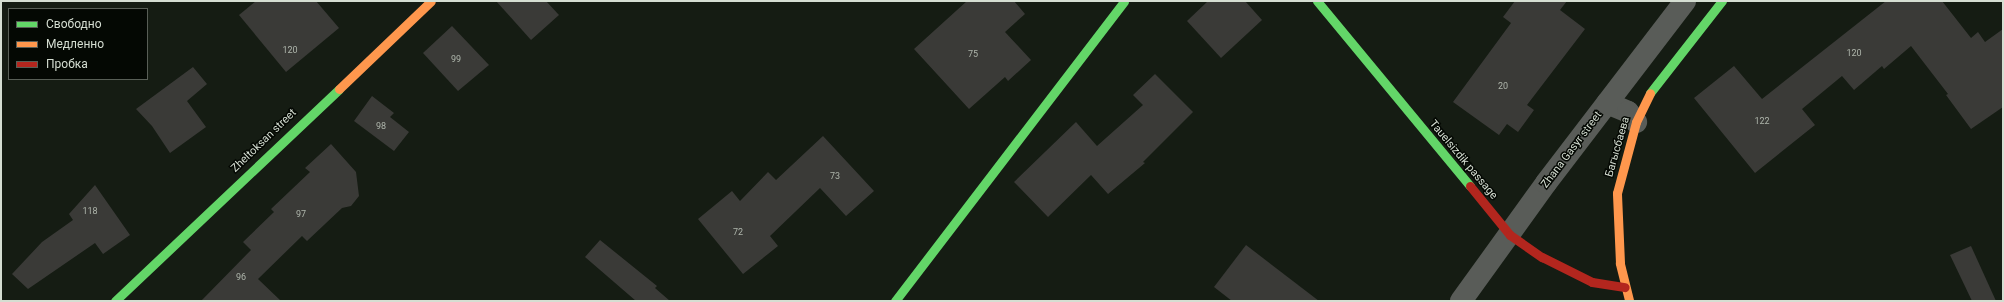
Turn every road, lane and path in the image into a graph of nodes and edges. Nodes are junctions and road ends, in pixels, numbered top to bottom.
1 (431, 1) edge
2 (1124, 1) edge
3 (1317, 1) edge
4 (1686, 1) edge
5 (1722, 1) edge
6 (1607, 103) junction
7 (1636, 122) junction
8 (1510, 235) junction
9 (1625, 287) junction
10 (115, 301) edge
11 (896, 301) edge
12 (1460, 301) edge
13 (1630, 301) edge

1 - 10 street, Zheltoksan street
2 - 11 street
3 - 8 street, Tauelsizdik passage
4 - 6 street, Zhana Gasyr street
5 - 7 street, Багысбаева
6 - 7 street
6 - 8 street, Zhana Gasyr street
7 - 9 street, Багысбаева
8 - 9 street, Tauelsizdik passage
8 - 12 street, Zhana Gasyr street
9 - 13 street, Багысбаева

